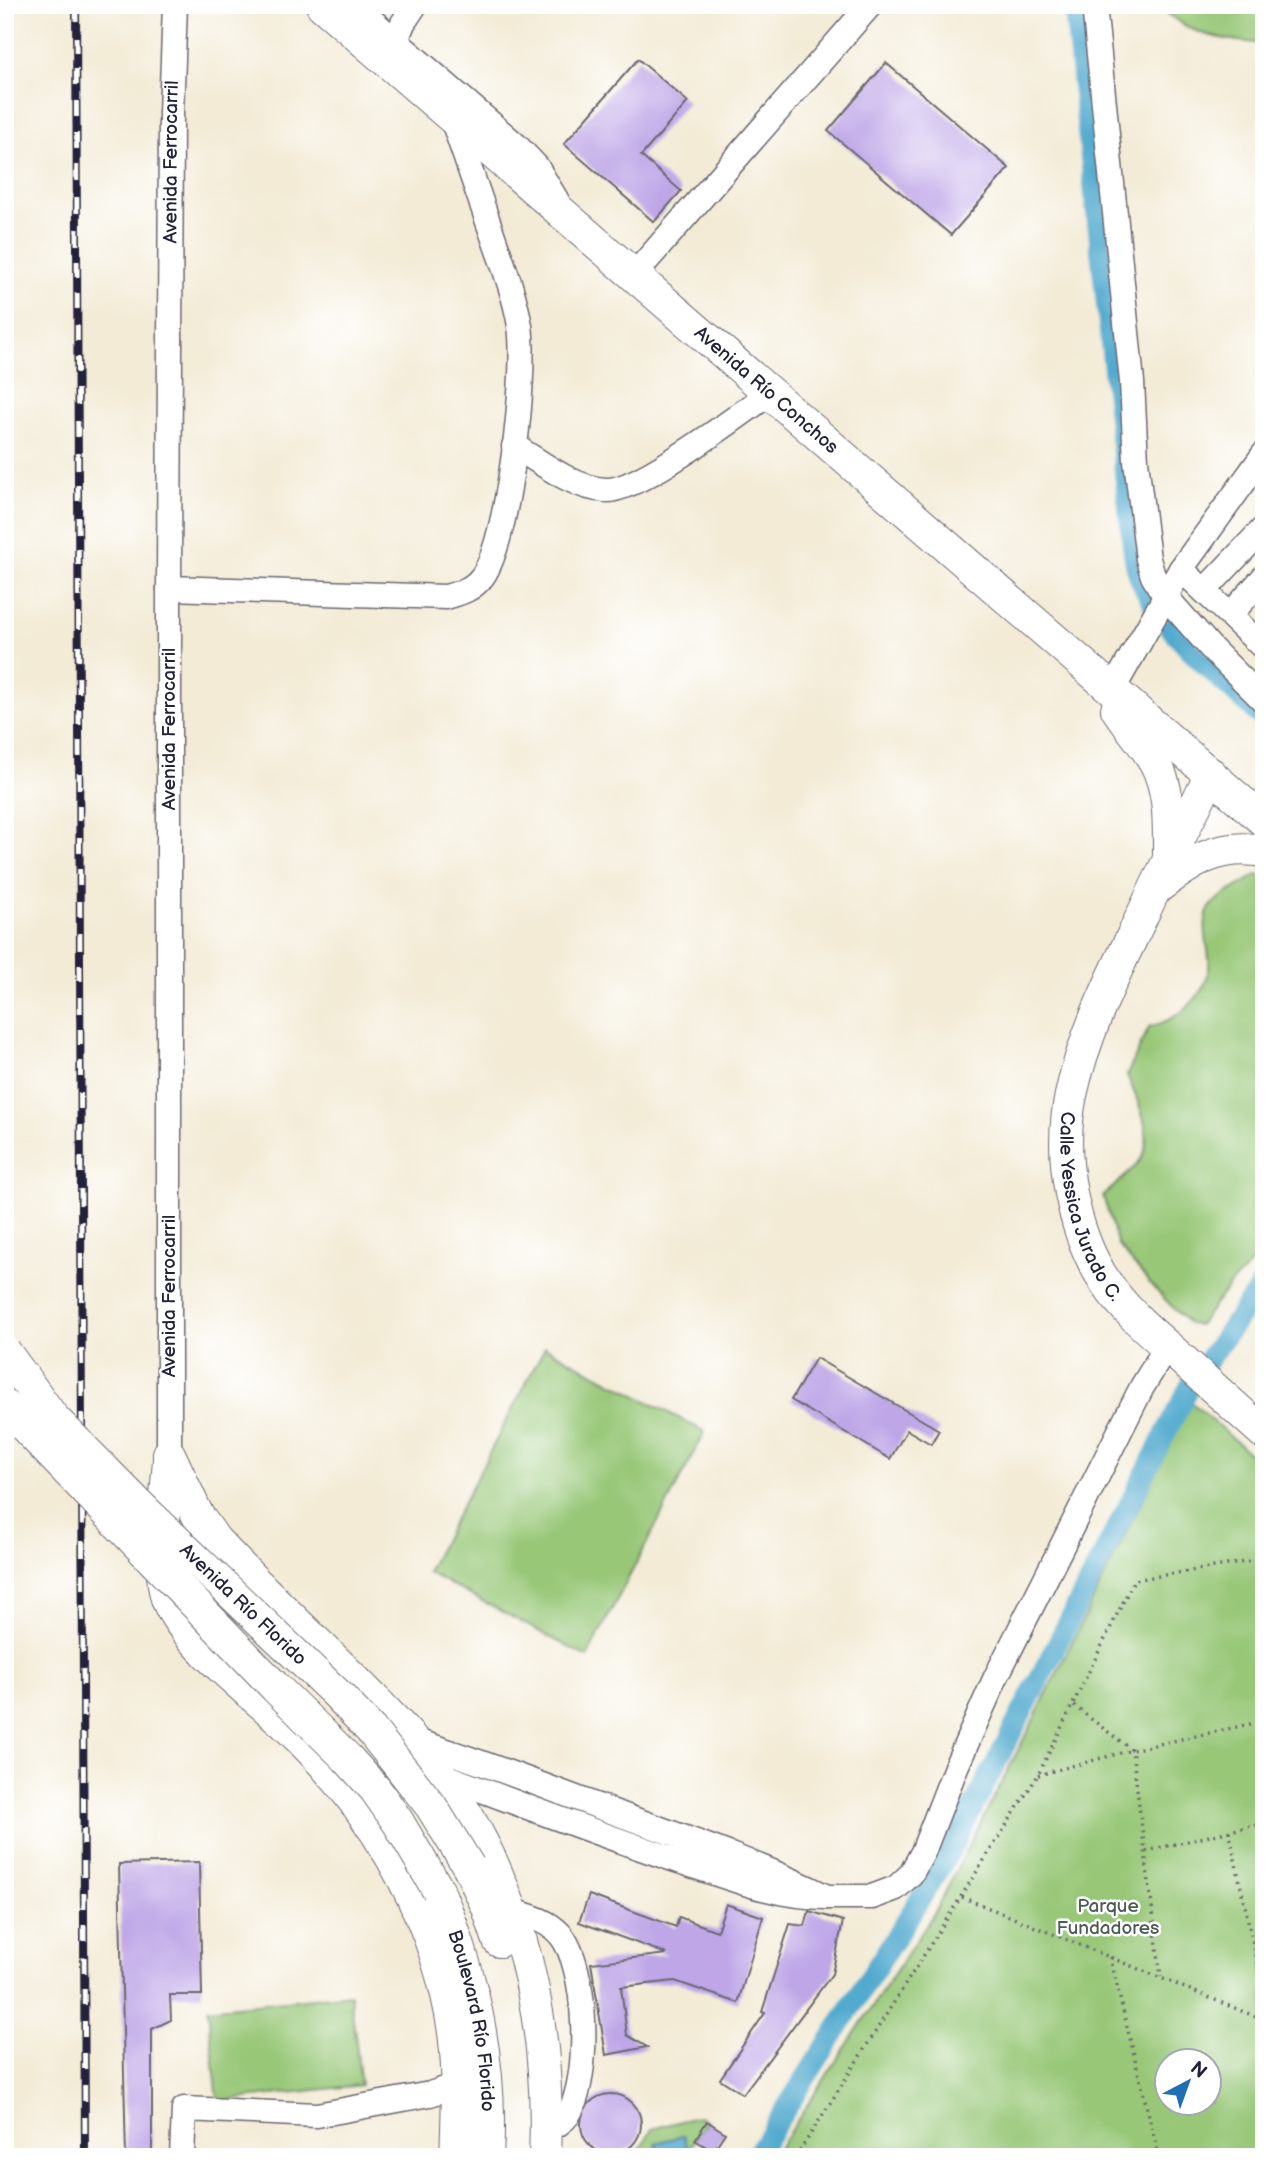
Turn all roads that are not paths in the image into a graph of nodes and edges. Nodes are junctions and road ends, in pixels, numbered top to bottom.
1 (175, 5) edge
2 (322, 5) edge
3 (354, 5) edge
4 (415, 5) edge
5 (870, 5) edge
6 (1094, 5) edge
7 (396, 41) junction
8 (452, 118) junction
9 (566, 217) junction
10 (634, 275) junction
11 (770, 393) junction
12 (514, 446) junction
13 (1264, 453) edge
14 (1264, 528) edge
15 (1181, 569) junction
16 (1264, 577) edge
17 (169, 588) junction
18 (1204, 591) junction
19 (1160, 604) junction
20 (1230, 615) junction
21 (1264, 648) edge
22 (1102, 680) junction
23 (1264, 701) edge
24 (1210, 774) junction
25 (1264, 821) edge
26 (1264, 850) edge
27 (1168, 861) junction
28 (1154, 890) junction
29 (5, 1352) edge
30 (1187, 1364) junction
31 (5, 1406) edge
32 (1264, 1433) edge
33 (169, 1454) junction
34 (246, 1573) junction
35 (199, 1645) junction
36 (412, 1740) junction
37 (439, 1774) junction
38 (545, 1786) junction
39 (536, 1810) junction
40 (632, 1818) junction
41 (625, 1843) junction
42 (719, 1862) junction
43 (469, 1867) joint
44 (438, 1890) joint
45 (512, 1912) junction
46 (545, 2067) junction
47 (581, 2074) junction
48 (457, 2085) junction
49 (546, 2144) edge
50 (182, 2157) edge
51 (456, 2157) edge
52 (487, 2157) edge
53 (528, 2157) edge

1 - 17 street, Avenida Ferrocarril
2 - 8 main road, Avenida Río Conchos
3 - 7 street
4 - 7 street
5 - 10 street
6 - 19 street
7 - 9 street
8 - 9 main road, Avenida Río Conchos
8 - 12 street
9 - 10 main road, Avenida Río Conchos
10 - 11 main road, Avenida Río Conchos
11 - 12 street
11 - 22 main road, Avenida Río Conchos
12 - 17 street
13 - 15 street
14 - 18 street
15 - 18 street
15 - 19 street
16 - 20 street
17 - 33 street, Avenida Ferrocarril
18 - 20 street
19 - 22 street
19 - 23 street
20 - 21 street
22 - 24 main road, Avenida Río Conchos
22 - 27 main road
24 - 25 main road, Avenida Río Conchos
24 - 27 main road, Calle Yessica Jurado C.
26 - 28 main road
27 - 28 main road, Calle Yessica Jurado C.
28 - 30 main road, Calle Yessica Jurado C.
29 - 43 main road, Avenida Río Florido, bridge
30 - 32 main road, Calle Yessica Jurado C.
30 - 42 street
31 - 44 main road, Avenida Río Florido, bridge
33 - 34 main road
33 - 35 main road
34 - 35 main road
34 - 36 main road
35 - 48 main road
36 - 37 main road
36 - 38 street
37 - 39 street
37 - 45 main road
38 - 39 street
38 - 40 street
39 - 41 street
40 - 41 street
40 - 42 street
41 - 42 street
43 - 53 main road, Boulevard Río Florido
44 - 52 main road, Boulevard Río Florido
45 - 46 main road
45 - 47 street
46 - 47 street
46 - 49 main road
47 - 49 street
48 - 50 street
48 - 51 main road

